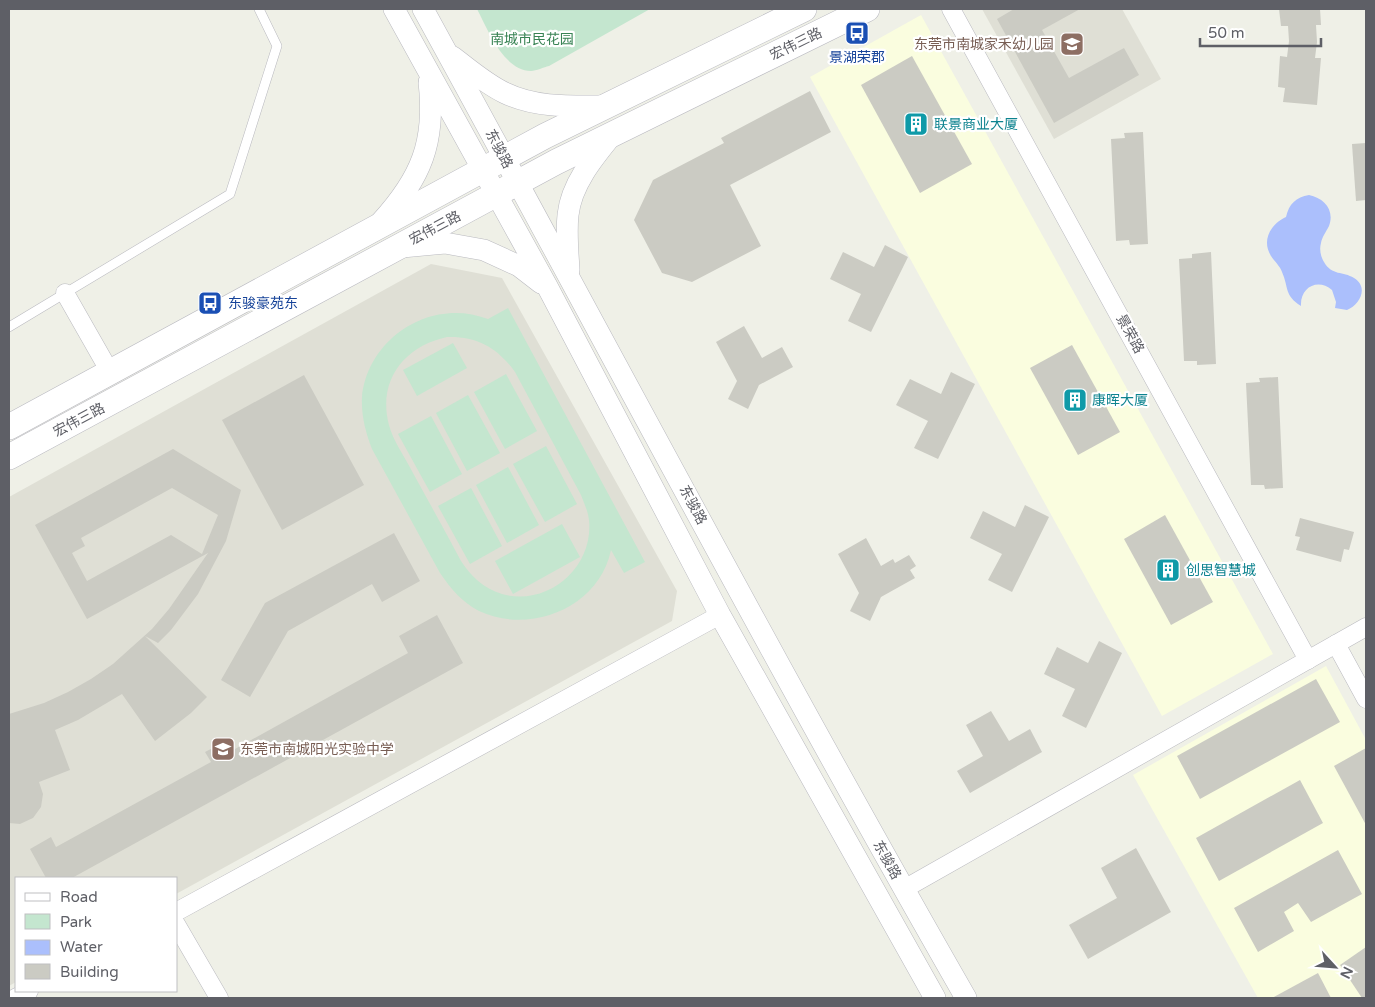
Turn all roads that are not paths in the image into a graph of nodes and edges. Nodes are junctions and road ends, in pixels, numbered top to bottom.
1 (259, 9) edge
2 (394, 9) edge
3 (423, 9) edge
4 (804, 9) edge
5 (867, 9) edge
6 (951, 9) edge
7 (446, 51) junction
8 (428, 72) junction
9 (607, 106) junction
10 (613, 134) junction
11 (504, 158) junction
12 (482, 169) junction
13 (518, 182) junction
14 (496, 195) junction
15 (376, 226) junction
16 (399, 248) junction
17 (570, 277) junction
18 (547, 286) junction
19 (65, 293) junction
20 (9, 327) edge
21 (110, 372) junction
22 (9, 428) edge
23 (9, 458) edge
24 (720, 615) junction
25 (1366, 627) edge
26 (1336, 644) junction
27 (1308, 660) junction
28 (1366, 699) edge
29 (904, 889) junction
30 (178, 911) edge
31 (178, 927) edge
32 (27, 992) edge
33 (15, 998) edge
34 (219, 998) edge
35 (935, 998) edge
36 (966, 998) edge

1 - 19 lane
2 - 8 street, 东骏路
3 - 7 street, 东骏路
4 - 9 main road, 宏伟三路
5 - 10 main road, 宏伟三路
6 - 27 street, 景荣路
7 - 9 street
7 - 11 street, 东骏路
8 - 12 street, 东骏路
8 - 15 street
9 - 11 main road, 宏伟三路
10 - 13 main road, 宏伟三路
10 - 17 street
11 - 12 main road, 宏伟三路
11 - 13 street, 东骏路
12 - 14 street, 东骏路
12 - 15 main road, 宏伟三路
13 - 14 main road, 宏伟三路
13 - 17 street, 东骏路
14 - 16 main road, 宏伟三路
14 - 18 street, 东骏路
15 - 21 main road, 宏伟三路
16 - 18 street
16 - 23 main road, 宏伟三路
17 - 29 street, 东骏路
18 - 24 street, 东骏路
19 - 20 lane
19 - 21 street
21 - 22 main road, 宏伟三路
24 - 30 street
24 - 35 street, 东骏路
25 - 26 street
26 - 27 street
26 - 28 street
27 - 29 street
29 - 36 street, 东骏路
31 - 34 street
32 - 33 street

